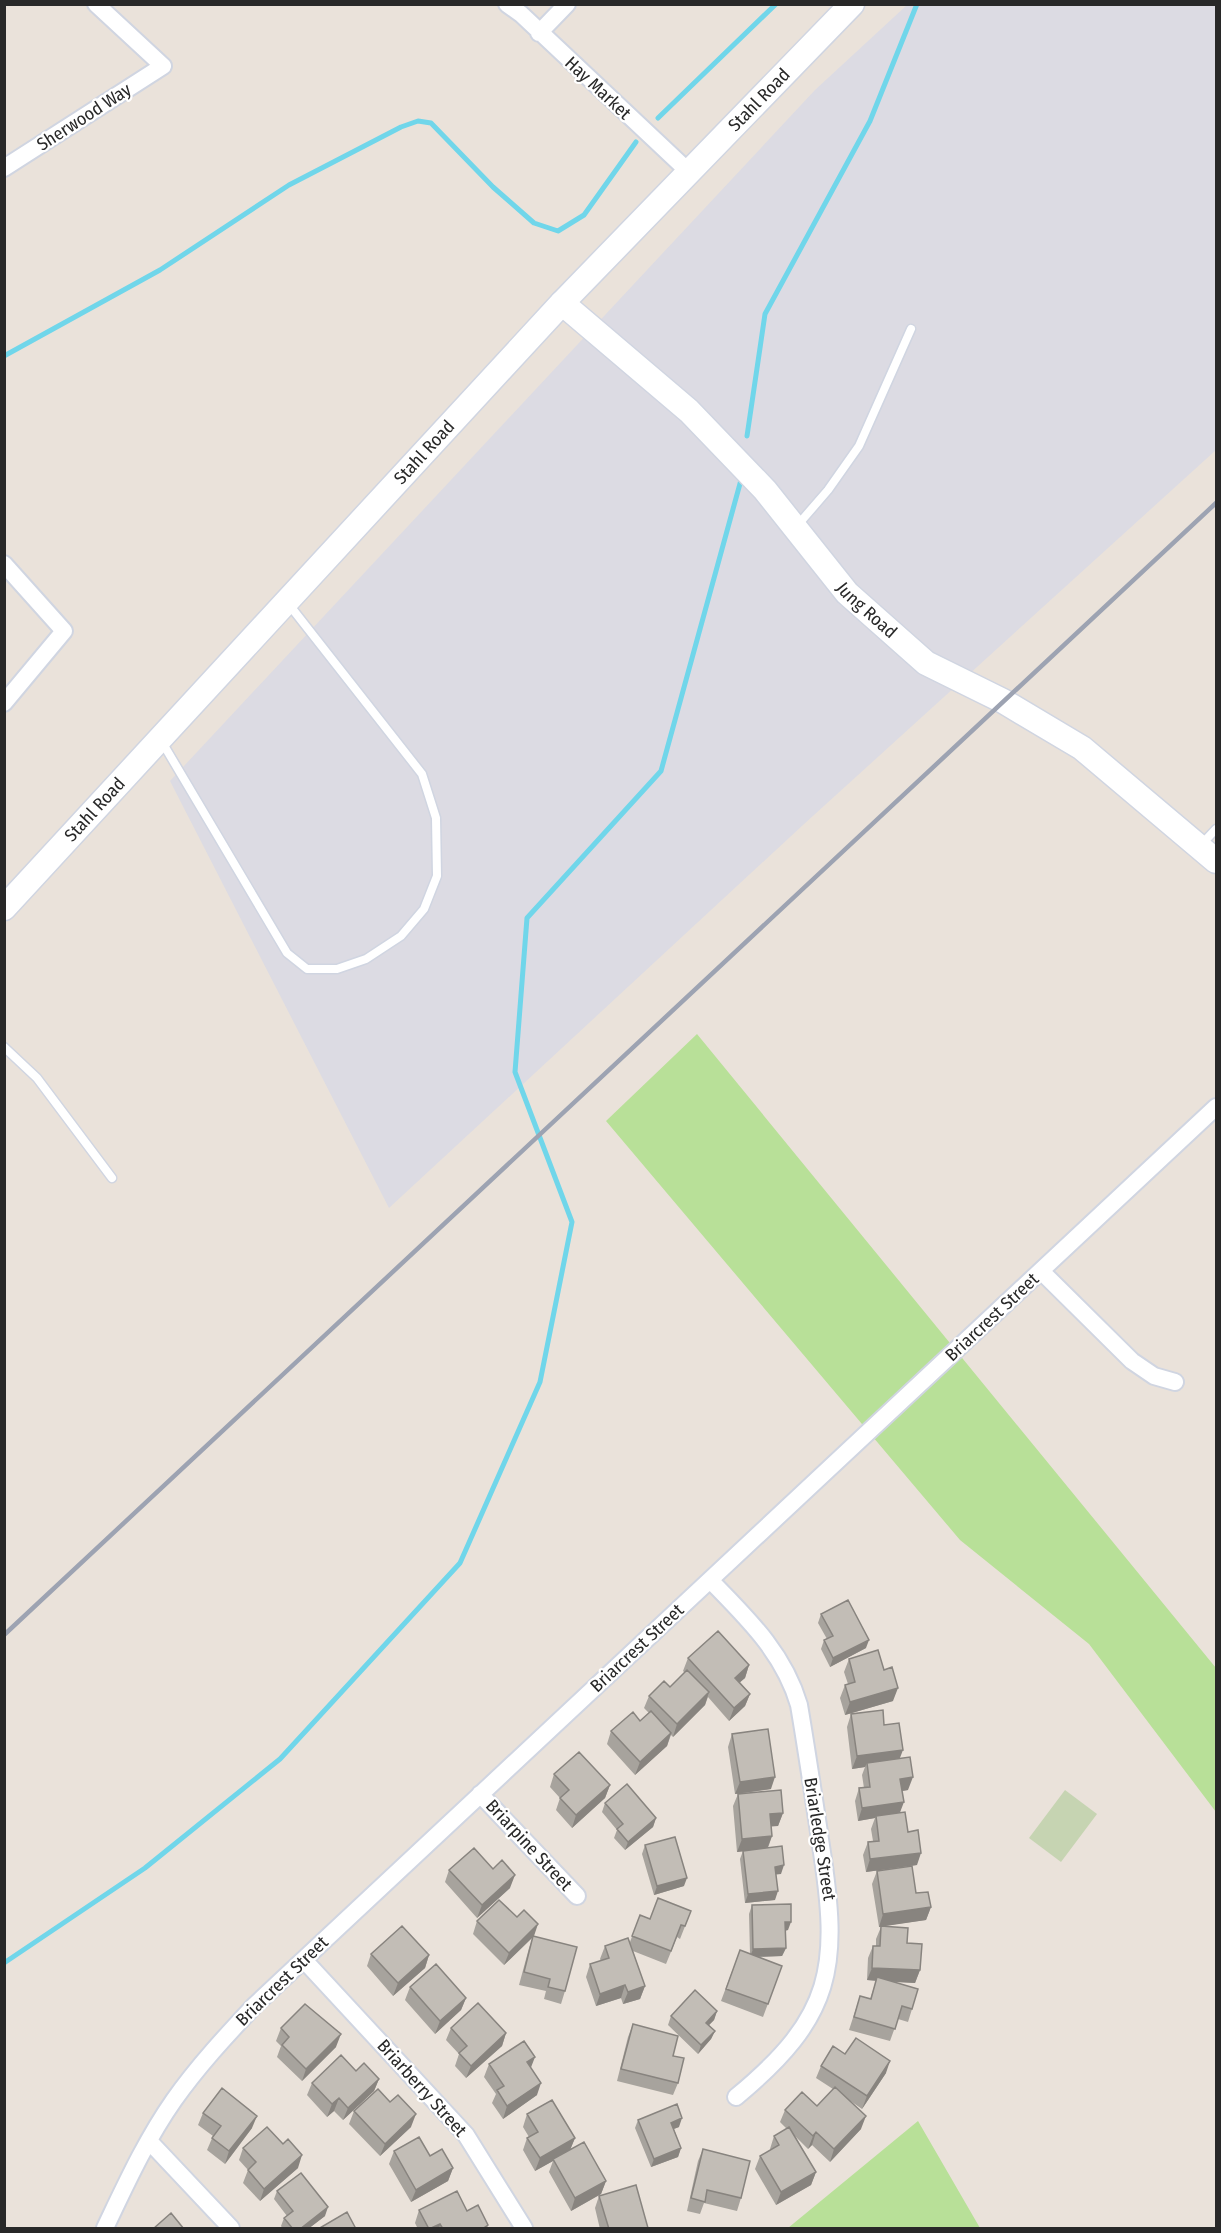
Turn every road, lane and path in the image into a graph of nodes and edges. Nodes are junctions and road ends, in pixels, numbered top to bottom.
1 (96, 4) edge
2 (507, 4) edge
3 (567, 4) edge
4 (852, 4) edge
5 (539, 33) junction
6 (4, 168) edge
7 (689, 172) junction
8 (562, 303) junction
9 (911, 329) dead end
10 (795, 527) junction
11 (4, 564) edge
12 (287, 602) junction
13 (4, 702) edge
14 (161, 739) junction
15 (1216, 829) edge
16 (1212, 856) edge
17 (4, 908) edge
18 (4, 1047) edge
19 (1216, 1107) edge
20 (112, 1178) dead end
21 (1041, 1271) junction
22 (1175, 1382) dead end
23 (710, 1580) junction
24 (480, 1794) junction
25 (577, 1896) dead end
26 (304, 1960) junction
27 (736, 2097) dead end
28 (149, 2141) junction
29 (105, 2229) edge
30 (231, 2229) edge
31 (524, 2229) edge

1 - 6 street, Sherwood Way
2 - 5 street, Hay Market
3 - 5 street
4 - 7 street, Stahl Road
5 - 7 street, Hay Market
7 - 8 street, Stahl Road
8 - 10 street, Jung Road
8 - 12 street, Stahl Road
9 - 10 lane
10 - 16 street, Jung Road
11 - 13 street
12 - 14 street, Stahl Road
12 - 14 lane
14 - 17 street, Stahl Road
15 - 16 lane
18 - 20 lane
19 - 21 street, Briarcrest Street
21 - 22 street
21 - 23 street, Briarcrest Street
23 - 24 street, Briarcrest Street
23 - 27 street, Briarledge Street
24 - 25 street, Briarpine Street
24 - 26 street, Briarcrest Street
26 - 28 street, Briarcrest Street
26 - 31 street, Briarberry Street
28 - 29 street, Briarcrest Street
28 - 30 street

